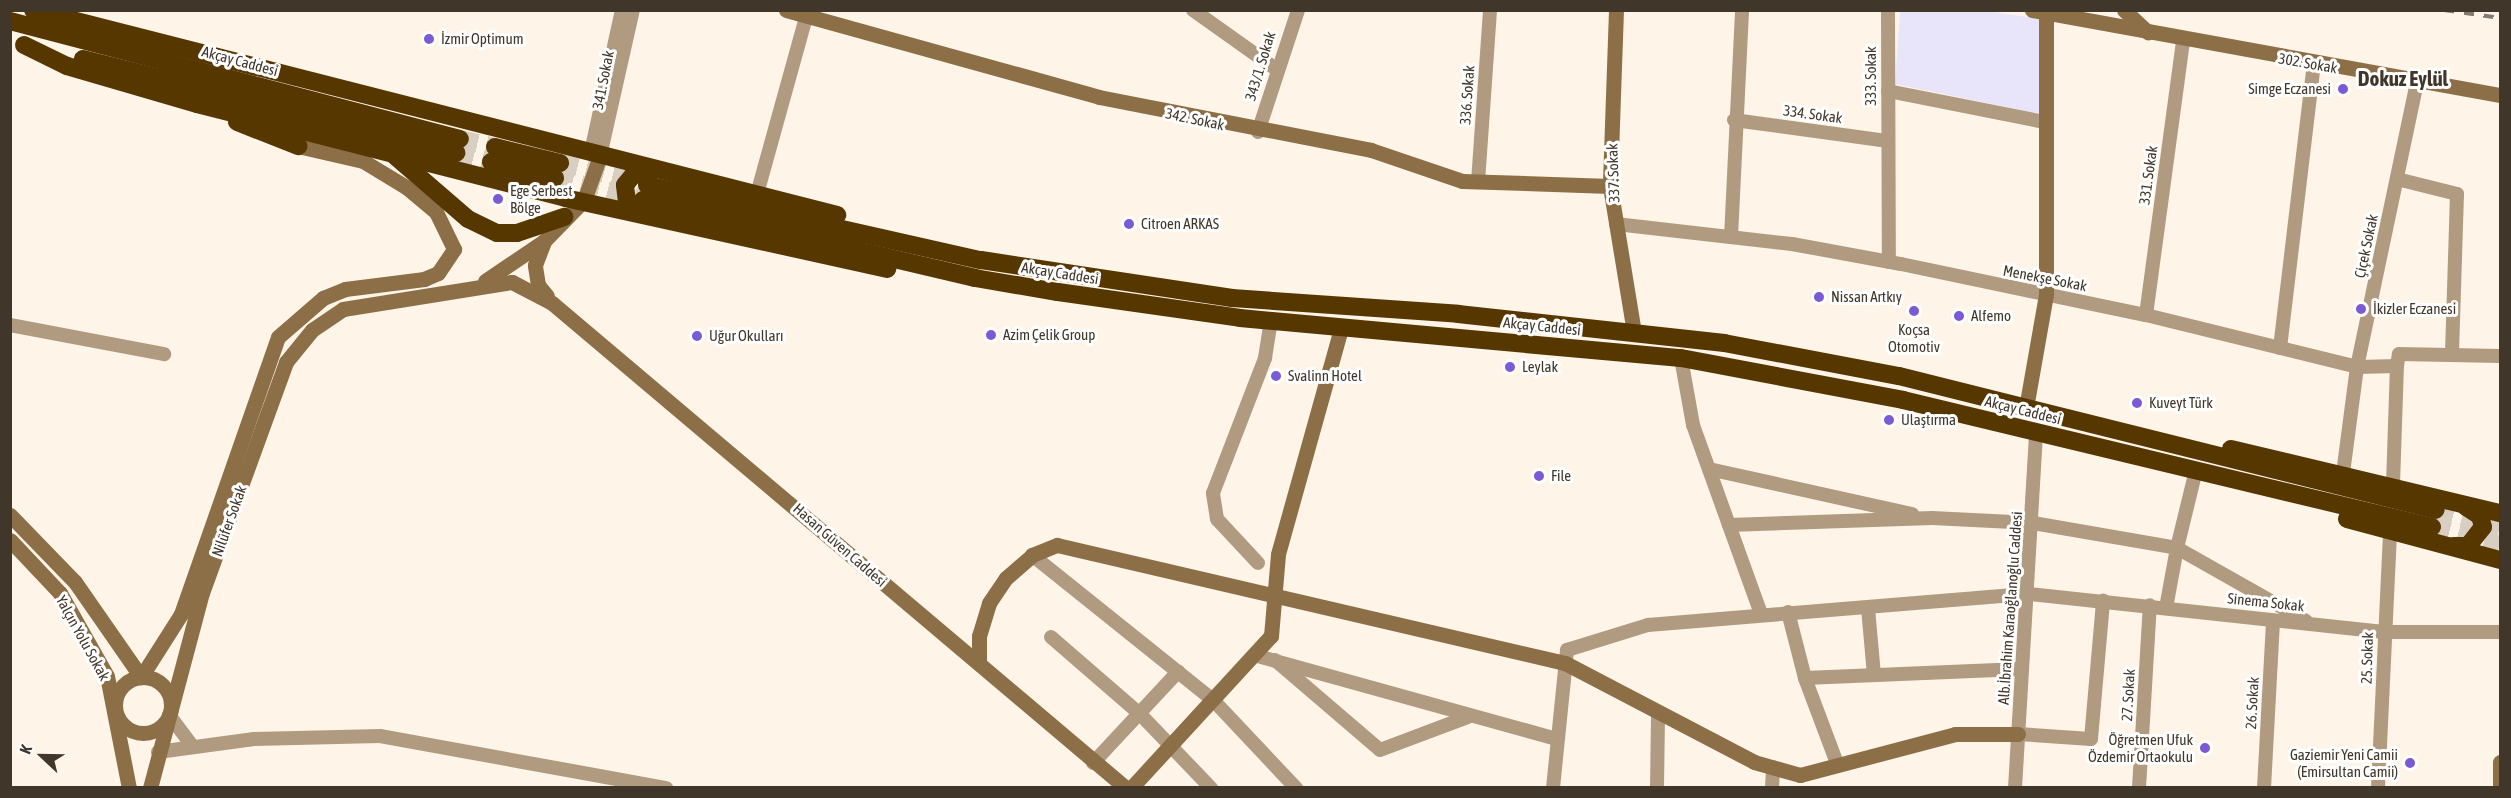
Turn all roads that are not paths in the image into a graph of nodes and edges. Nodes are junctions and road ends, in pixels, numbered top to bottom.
1 (33, 10) edge
2 (622, 10) edge
3 (633, 10) edge
4 (786, 10) edge
5 (1193, 10) edge
6 (1298, 10) edge
7 (1490, 10) edge
8 (1616, 10) edge
9 (1742, 10) edge
10 (1888, 10) edge
11 (2118, 10) edge
12 (2124, 10) edge
13 (2039, 12) edge
14 (807, 13) edge
15 (2081, 14) edge
16 (2107, 20) edge
17 (10, 21) edge
18 (2151, 34) junction
19 (2183, 40) junction
20 (17, 44) edge
21 (2314, 64) junction
22 (1276, 69) junction
23 (2417, 82) junction
24 (1888, 91) junction
25 (2500, 95) edge
26 (197, 104) junction
27 (1734, 120) junction
28 (2045, 122) junction
29 (1258, 132) junction
30 (1887, 141) junction
31 (298, 147) joint
32 (394, 154) junction
33 (596, 154) junction
34 (493, 155) tunnel mouth
35 (558, 170) tunnel mouth
36 (2397, 179) junction
37 (1478, 182) junction
38 (1610, 186) junction
39 (645, 192) junction
40 (757, 194) junction
41 (584, 200) junction
42 (564, 217) junction
43 (1616, 224) junction
44 (1731, 237) junction
45 (544, 241) junction
46 (981, 260) junction
47 (1889, 262) junction
48 (455, 294) junction
49 (2046, 294) junction
50 (552, 303) junction
51 (2146, 315) junction
52 (1270, 321) junction
53 (10, 325) edge
54 (1341, 328) junction
55 (1634, 333) junction
56 (2280, 348) junction
57 (164, 354) dead end
58 (2452, 355) junction
59 (2500, 356) edge
60 (1681, 358) junction
61 (2397, 366) junction
62 (2357, 367) junction
63 (2026, 408) junction
64 (2036, 432) junction
65 (2140, 436) junction
66 (2133, 456) junction
67 (1709, 469) junction
68 (2343, 473) junction
69 (2194, 478) junction
70 (2393, 485) junction
71 (2460, 503) junction
72 (2500, 513) edge
73 (10, 515) edge
74 (1932, 518) junction
75 (2033, 523) junction
76 (1729, 525) junction
77 (2390, 531) junction
78 (10, 540) edge
79 (2445, 547) junction
80 (2177, 548) junction
81 (1032, 555) junction
82 (2500, 560) edge
83 (1258, 563) dead end
84 (1277, 593) junction
85 (2029, 594) junction
86 (2103, 601) junction
87 (2150, 605) junction
88 (1868, 608) junction
89 (2166, 608) junction
90 (1788, 612) junction
91 (1761, 614) junction
92 (2272, 621) junction
93 (2311, 623) junction
94 (2384, 632) junction
95 (2500, 632) edge
96 (1051, 637) dead end
97 (1254, 655) junction
98 (1271, 657) junction
99 (979, 660) junction
100 (1565, 663) junction
101 (2021, 669) junction
102 (1178, 672) junction
103 (1874, 675) junction
104 (141, 677) junction
105 (1804, 678) junction
106 (1214, 701) junction
107 (115, 709) junction
108 (1658, 712) junction
109 (1140, 714) junction
110 (169, 715) junction
111 (1468, 717) junction
112 (2018, 734) junction
113 (1557, 739) junction
114 (1171, 745) junction
115 (192, 746) junction
116 (158, 752) junction
117 (2500, 762) edge
118 (1093, 763) junction
119 (1838, 766) junction
120 (1773, 767) junction
121 (129, 788) edge
122 (150, 788) edge
123 (666, 788) edge
124 (1126, 788) edge
125 (1131, 788) edge
126 (1211, 788) edge
127 (1296, 788) edge
128 (1553, 788) edge
129 (1657, 788) edge
130 (1772, 788) edge
131 (2015, 788) edge
132 (2139, 788) edge
133 (2264, 788) edge
134 (2378, 788) edge
135 (2500, 788) edge

1 - 33 highway
2 - 33 street, 341. Sokak
3 - 33 street, 341. Sokak
4 - 14 street, 342. Sokak
5 - 22 street
6 - 22 street, 343/1. Sokak
7 - 37 street, 336. Sokak
8 - 38 street, 337. Sokak
9 - 27 street
10 - 24 street, 333. Sokak
11 - 16 street
12 - 18 street
13 - 15 street, 302. Sokak
13 - 28 street
14 - 29 street, 342. Sokak
14 - 40 street
15 - 16 street, 302. Sokak
16 - 18 street, 302. Sokak
17 - 20 highway, Akçay Caddesi
18 - 19 street, 302. Sokak
19 - 21 street, 302. Sokak
19 - 51 street, 331. Sokak
20 - 26 highway
21 - 23 street, 302. Sokak
21 - 56 street
22 - 29 street, 343/1. Sokak
23 - 25 street, 302. Sokak
23 - 36 street, Çiçek Sokak
24 - 28 street
24 - 30 street, 333. Sokak
26 - 31 highway
26 - 32 highway
27 - 30 street, 334. Sokak
27 - 44 street
28 - 49 street
29 - 37 street, 342. Sokak
30 - 47 street, 333. Sokak
31 - 104 street, Nilüfer Sokak
32 - 41 highway
32 - 42 highway
33 - 39 highway
33 - 41 street
34 - 35 highway
36 - 58 street
36 - 62 street, Çiçek Sokak
37 - 38 street, 342. Sokak
38 - 43 street, 337. Sokak
39 - 40 highway
39 - 41 highway
39 - 46 highway, Akçay Caddesi
39 - 52 highway, Akçay Caddesi
40 - 46 highway
41 - 42 street
42 - 45 street
43 - 44 street, Menekşe Sokak
43 - 55 street, 337. Sokak
44 - 47 street, Menekşe Sokak
45 - 48 street
45 - 50 street
46 - 55 highway, Akçay Caddesi
47 - 49 street, Menekşe Sokak
48 - 50 street
48 - 110 street, Nilüfer Sokak
49 - 51 street, Menekşe Sokak
49 - 63 street
50 - 99 street, Hasan Güven Caddesi
51 - 56 street, Menekşe Sokak
52 - 54 highway, Akçay Caddesi
52 - 83 street
53 - 57 street
54 - 60 highway, Akçay Caddesi
54 - 84 street
55 - 63 highway, Akçay Caddesi
56 - 62 street, Menekşe Sokak
58 - 59 street
58 - 61 street
60 - 64 highway, Akçay Caddesi
60 - 67 street
61 - 62 street
61 - 70 street
62 - 68 street
63 - 65 highway, Akçay Caddesi
64 - 66 highway, Akçay Caddesi
64 - 75 street, Alb.İbrahim Karaoğlanoğlu Caddesi
65 - 66 highway, Akçay Caddesi
65 - 68 highway
66 - 69 highway
67 - 74 street
67 - 76 street
68 - 70 highway
69 - 77 highway
69 - 80 street
70 - 71 highway
71 - 72 highway
71 - 79 highway
73 - 104 street, Yalçın Yolu Sokak
74 - 75 street
74 - 76 street
75 - 80 street
75 - 85 street, Alb.İbrahim Karaoğlanoğlu Caddesi
76 - 91 street
77 - 79 highway
77 - 94 street, 25. Sokak
78 - 107 street, Yalçın Yolu Sokak
79 - 82 highway
80 - 89 street
80 - 93 street
81 - 84 street
81 - 99 street
81 - 102 street
84 - 97 street
84 - 100 street
85 - 86 street, Sinema Sokak
85 - 88 street, Sinema Sokak
85 - 101 street, Alb.İbrahim Karaoğlanoğlu Caddesi
86 - 87 street, Sinema Sokak
86 - 112 street
87 - 89 street, Sinema Sokak
87 - 132 street, 27. Sokak
88 - 90 street, Sinema Sokak
88 - 103 street
89 - 92 street, Sinema Sokak
90 - 91 street, Sinema Sokak
90 - 105 street
91 - 100 street, Sinema Sokak
92 - 93 street, Sinema Sokak
92 - 133 street, 26. Sokak
93 - 94 street, Sinema Sokak
94 - 95 street, Sinema Sokak
94 - 134 street, 25. Sokak
96 - 109 street
97 - 98 street
97 - 106 street
98 - 111 street
98 - 111 street
99 - 118 street, Hasan Güven Caddesi
100 - 108 street
100 - 113 street
101 - 103 street
101 - 112 street, Alb.İbrahim Karaoğlanoğlu Caddesi
102 - 106 street
102 - 109 street
103 - 105 street
104 - 107 street
104 - 110 street
105 - 119 street
106 - 114 street
106 - 127 street
107 - 110 street
107 - 121 street, Yalçın Yolu Sokak
108 - 120 street
108 - 129 street
109 - 114 street
109 - 118 street
110 - 115 street
110 - 116 street
111 - 113 street
112 - 119 street
112 - 131 street, Alb.İbrahim Karaoğlanoğlu Caddesi
113 - 128 street
114 - 125 street
114 - 126 street
115 - 116 street
115 - 123 street
116 - 122 street
117 - 135 street
118 - 124 street, Hasan Güven Caddesi
119 - 120 street
120 - 130 street

